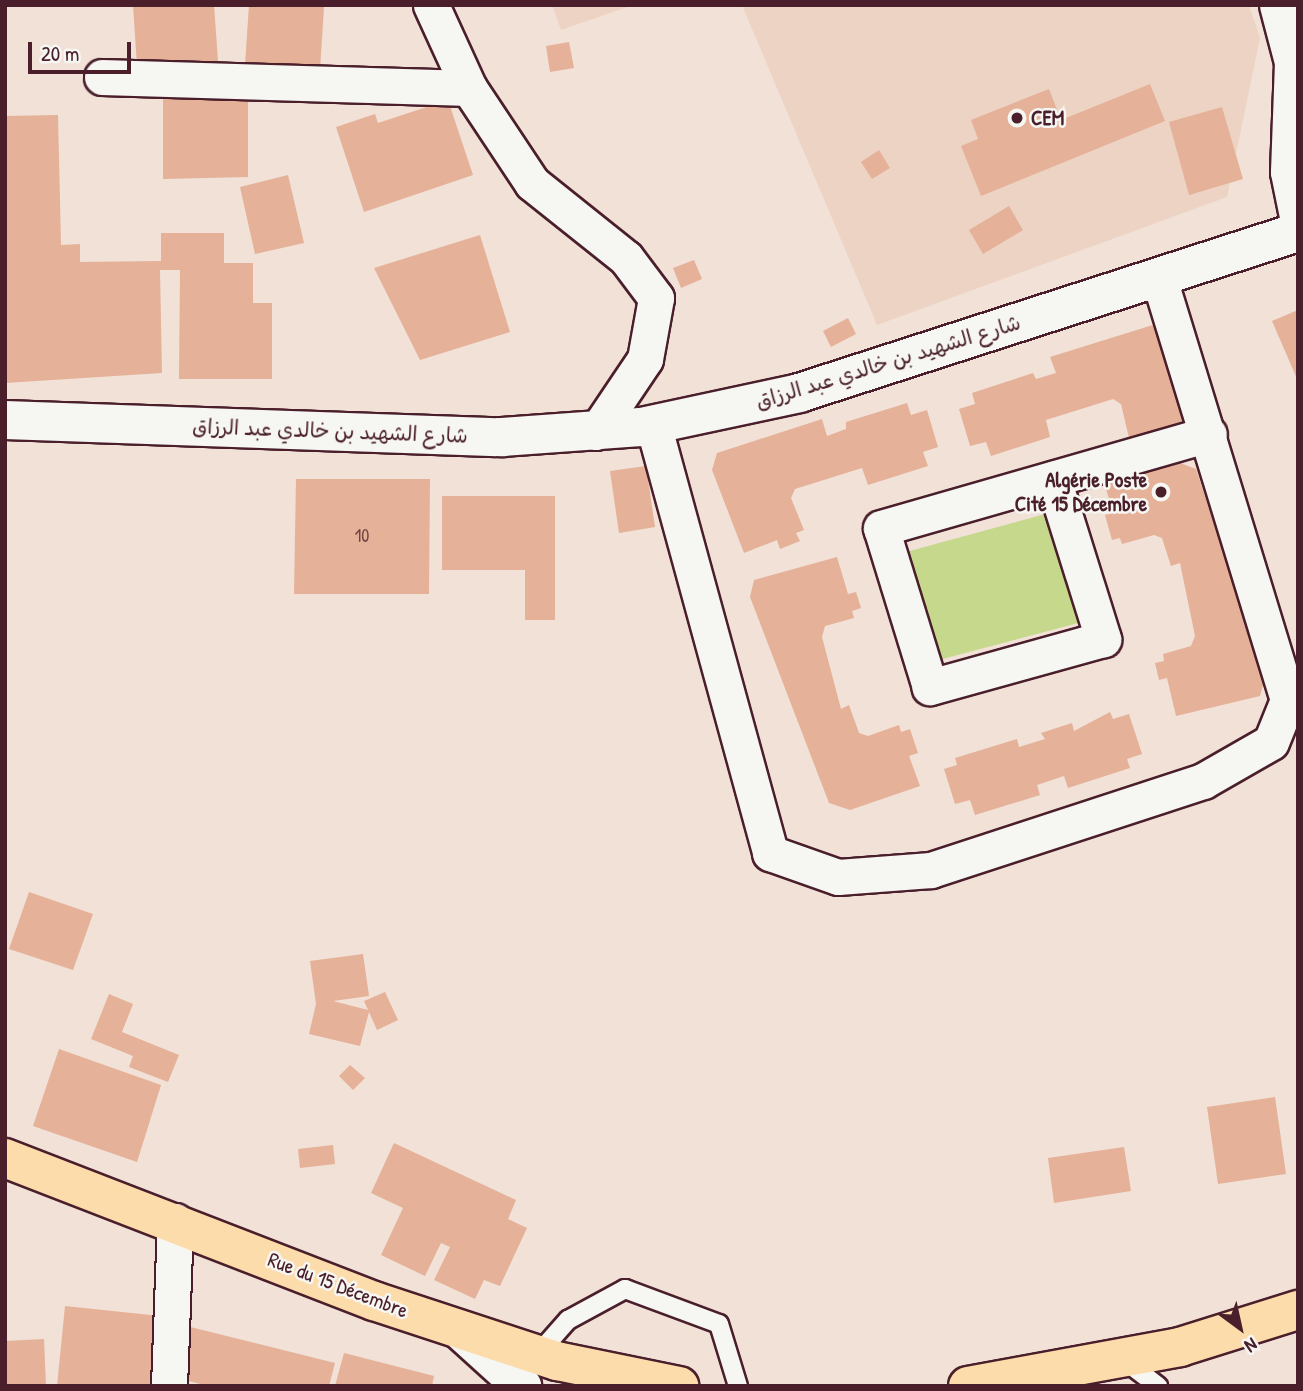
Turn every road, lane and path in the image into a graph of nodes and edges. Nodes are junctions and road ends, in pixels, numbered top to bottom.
1 (431, 5) edge
2 (1277, 5) edge
3 (102, 77) dead end
4 (469, 88) junction
5 (1298, 221) edge
6 (1298, 232) edge
7 (1159, 278) junction
8 (5, 421) edge
9 (653, 424) junction
10 (596, 432) junction
11 (1209, 434) junction
12 (1053, 479) junction
13 (5, 1158) edge
14 (175, 1221) junction
15 (1298, 1310) edge
16 (1121, 1358) junction
17 (529, 1370) edge
18 (169, 1386) edge
19 (679, 1386) edge
20 (738, 1386) edge
21 (968, 1386) edge
22 (1158, 1386) edge

1 - 4 street
2 - 5 street
3 - 4 street
4 - 10 street
6 - 7 main road, شارع الشهيد بن خالدي عبد الرزاق
7 - 9 main road, شارع الشهيد بن خالدي عبد الرزاق
7 - 11 street
8 - 10 main road, شارع الشهيد بن خالدي عبد الرزاق
9 - 10 main road, شارع الشهيد بن خالدي عبد الرزاق
9 - 11 street
11 - 12 street
12 - 12 street
13 - 14 main road, Rue du 15 Décembre
14 - 17 main road, Rue du 15 Décembre
14 - 18 street
15 - 16 main road
16 - 21 main road
16 - 22 lane
17 - 19 main road, Rue du 15 Décembre
17 - 20 lane

